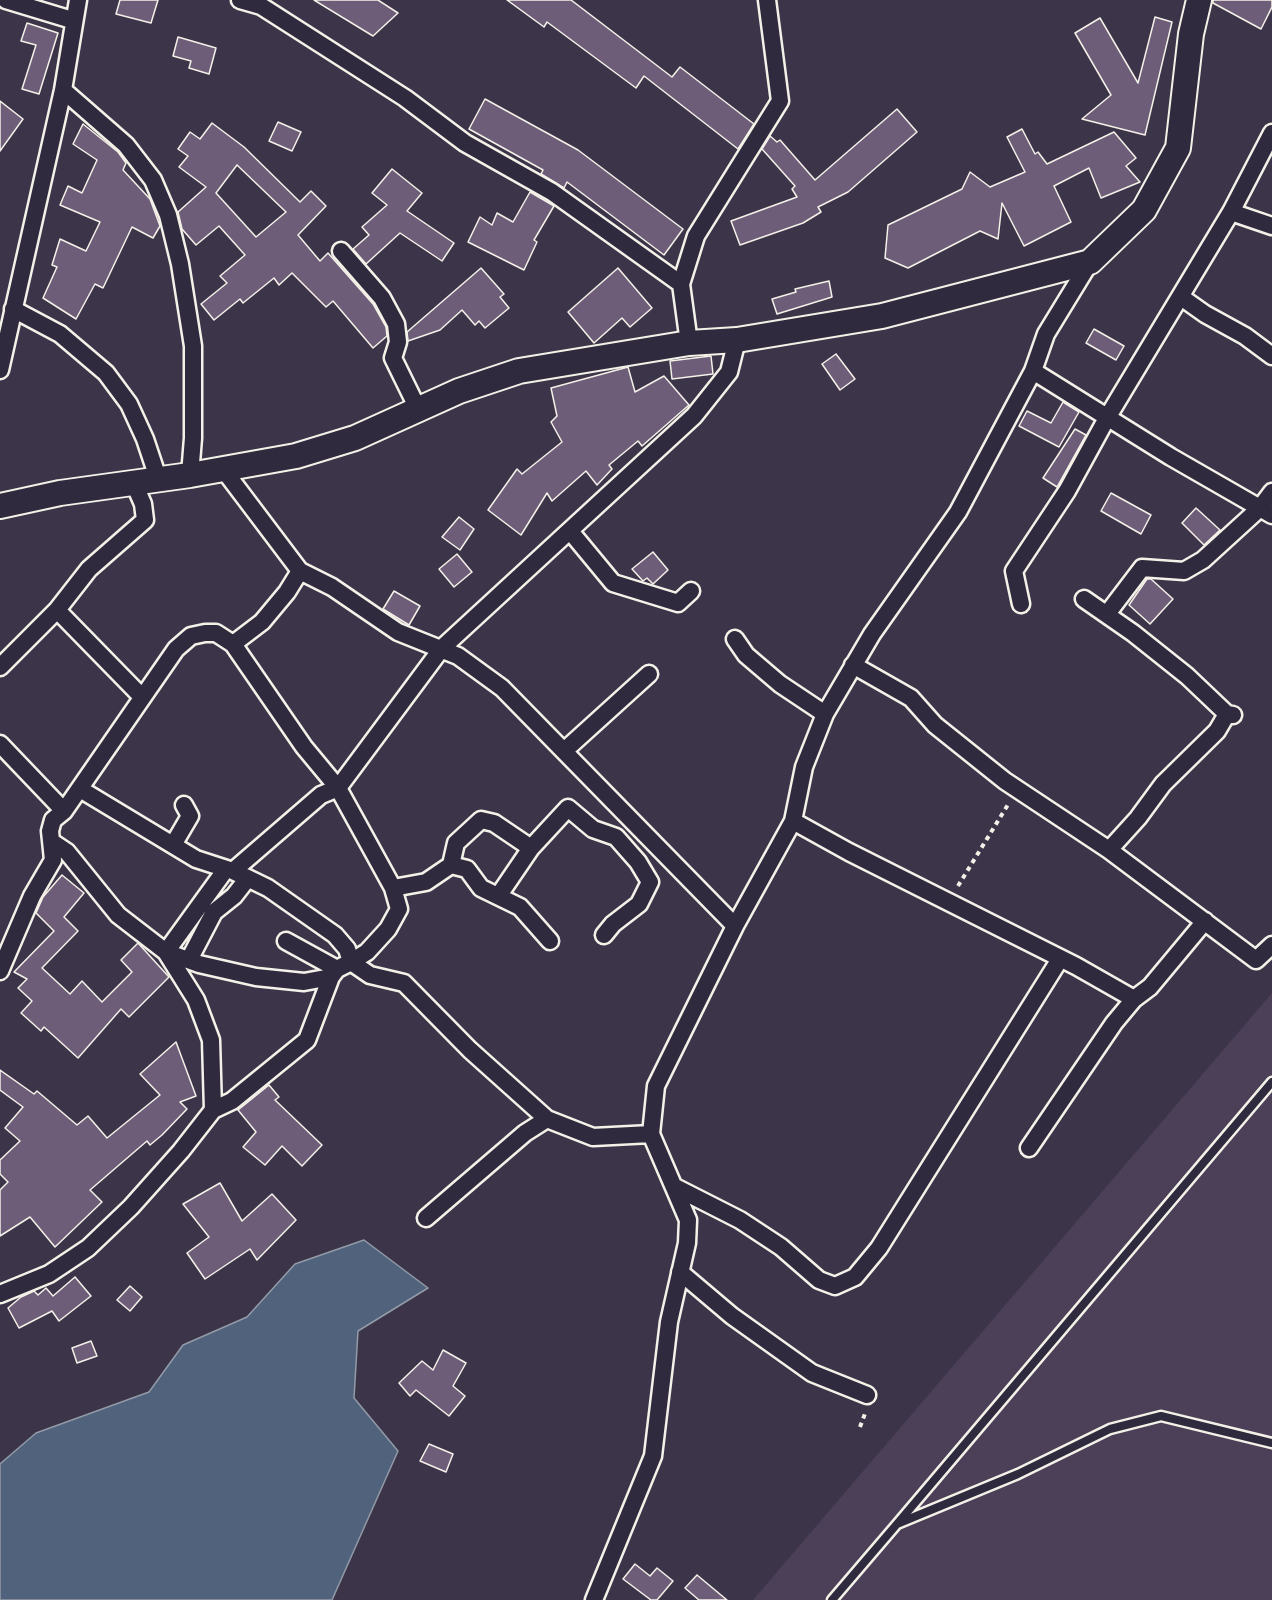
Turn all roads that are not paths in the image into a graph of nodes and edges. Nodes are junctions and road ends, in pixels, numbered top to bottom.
1 (6, 0) edge
2 (78, 0) edge
3 (240, 0) edge
4 (767, 0) edge
5 (1199, 0) edge
6 (262, 3) edge
7 (72, 20) junction
8 (63, 90) junction
9 (1272, 133) edge
10 (1232, 212) junction
11 (1272, 226) edge
12 (341, 251) dead end
13 (1090, 262) junction
14 (681, 284) junction
15 (1181, 297) junction
16 (13, 309) junction
17 (737, 339) junction
18 (689, 343) junction
19 (1272, 356) edge
20 (0, 370) edge
21 (1034, 371) junction
22 (418, 409) junction
23 (1107, 418) junction
24 (223, 469) junction
25 (190, 475) junction
26 (158, 478) junction
27 (133, 481) junction
28 (1272, 492) edge
29 (0, 506) edge
30 (1266, 512) edge
31 (570, 531) junction
32 (300, 571) junction
33 (691, 591) dead end
34 (1084, 599) dead end
35 (1021, 604) dead end
36 (57, 610) junction
37 (1107, 614) junction
38 (735, 639) dead end
39 (233, 644) junction
40 (442, 648) junction
41 (854, 665) junction
42 (0, 667) edge
43 (649, 674) dead end
44 (142, 697) junction
45 (825, 714) junction
46 (0, 744) edge
47 (564, 750) junction
48 (338, 788) junction
49 (80, 789) junction
50 (184, 805) dead end
51 (64, 811) junction
52 (793, 821) junction
53 (52, 842) junction
54 (172, 845) junction
55 (531, 848) junction
56 (1109, 850) junction
57 (451, 865) junction
58 (236, 873) junction
59 (393, 888) junction
60 (499, 895) junction
61 (1205, 921) junction
62 (735, 926) junction
63 (604, 935) dead end
64 (286, 941) dead end
65 (550, 941) dead end
66 (1272, 945) edge
67 (166, 952) junction
68 (1060, 959) junction
69 (189, 960) junction
70 (340, 969) junction
71 (0, 971) edge
72 (1134, 999) junction
73 (1272, 1082) edge
74 (213, 1110) junction
75 (547, 1119) junction
76 (651, 1134) junction
77 (1029, 1148) dead end
78 (675, 1187) junction
79 (426, 1218) dead end
80 (680, 1272) junction
81 (0, 1294) edge
82 (867, 1395) dead end
83 (1272, 1443) edge
84 (897, 1524) junction
85 (594, 1600) edge
86 (832, 1600) edge

1 - 7 street
2 - 7 street
3 - 6 street
4 - 14 street
5 - 13 main road
6 - 14 street
7 - 8 street
8 - 16 street
8 - 25 street
9 - 10 street
10 - 11 street
10 - 15 street
12 - 22 street
13 - 17 main road
13 - 21 street
14 - 18 street
15 - 19 street
15 - 23 street
16 - 20 street
16 - 26 street
17 - 18 main road
17 - 31 street
18 - 22 main road
21 - 23 street
21 - 41 street
22 - 24 main road
23 - 30 street
23 - 35 street
24 - 25 main road
24 - 32 street
25 - 26 main road
26 - 27 main road
27 - 29 main road
27 - 36 street
28 - 30 street
30 - 37 street
31 - 33 street
31 - 40 street
32 - 39 street
32 - 40 street
34 - 37 street
36 - 42 street
36 - 44 street
37 - 56 street
38 - 45 street
39 - 44 street
39 - 48 street
40 - 47 street
40 - 48 street
41 - 45 street
41 - 56 street
43 - 47 street
44 - 49 street
45 - 52 street
46 - 51 street
47 - 62 street
48 - 58 street
48 - 59 street
49 - 51 street
49 - 54 street
50 - 54 street
51 - 53 street
52 - 62 street
52 - 68 street
53 - 67 street
53 - 71 street
54 - 58 street
55 - 57 street
55 - 60 street
55 - 63 street
56 - 61 street
57 - 59 street
57 - 60 street
58 - 67 street
58 - 69 street
58 - 70 street
59 - 70 street
60 - 65 street
61 - 66 street
61 - 72 street
62 - 76 street
64 - 70 street
67 - 69 street
67 - 74 street
68 - 72 street
68 - 78 street
69 - 70 street
70 - 74 street
70 - 75 street
72 - 77 street
73 - 84 lane
74 - 81 street
75 - 76 street
75 - 79 street
76 - 78 street
78 - 80 street
80 - 82 street
80 - 85 street
83 - 84 lane
84 - 86 lane

